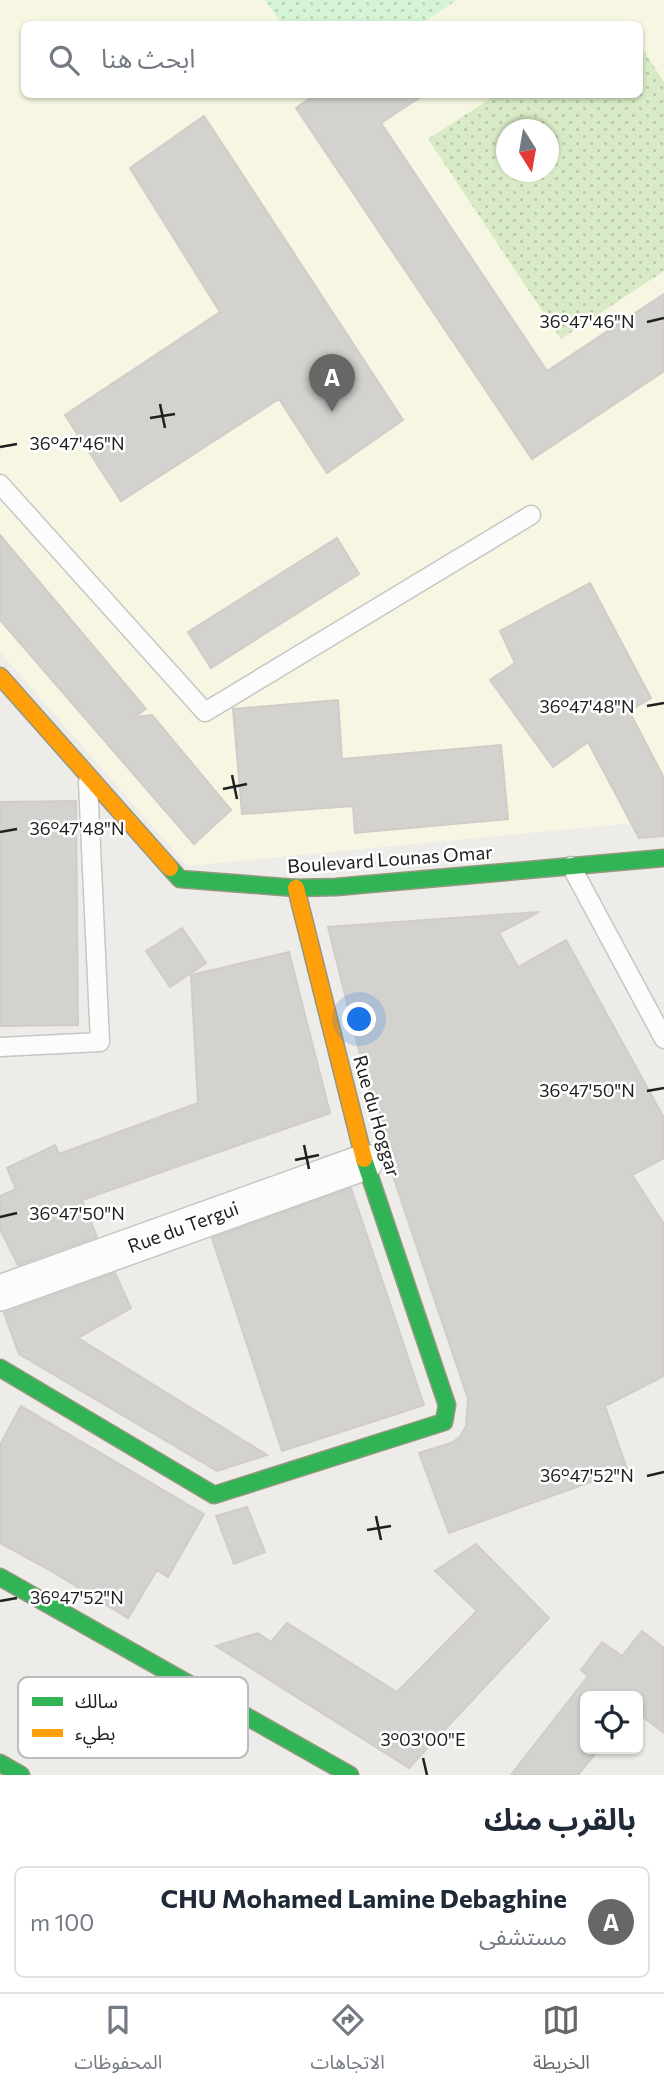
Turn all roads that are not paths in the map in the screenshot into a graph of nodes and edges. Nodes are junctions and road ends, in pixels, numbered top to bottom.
1 (0, 484) edge
2 (531, 514) dead end
3 (5, 686) edge
4 (88, 775) junction
5 (664, 858) edge
6 (571, 866) junction
7 (296, 888) junction
8 (664, 1039) edge
9 (0, 1047) edge
10 (365, 1161) junction
11 (0, 1293) edge
12 (0, 1368) edge
13 (0, 1577) edge
14 (177, 1677) edge
15 (248, 1717) edge
16 (0, 1763) edge
17 (21, 1775) edge
18 (350, 1775) edge

1 - 2 lane
3 - 4 street, Boulevard Lounas Omar
4 - 7 street, Boulevard Lounas Omar
4 - 9 lane
5 - 6 street, Boulevard Lounas Omar
6 - 7 street, Boulevard Lounas Omar
6 - 8 lane
7 - 10 street, Rue du Hoggar
10 - 11 street, Rue du Tergui
10 - 12 street, Rue du Hoggar
13 - 14 street
15 - 18 street
16 - 17 street

